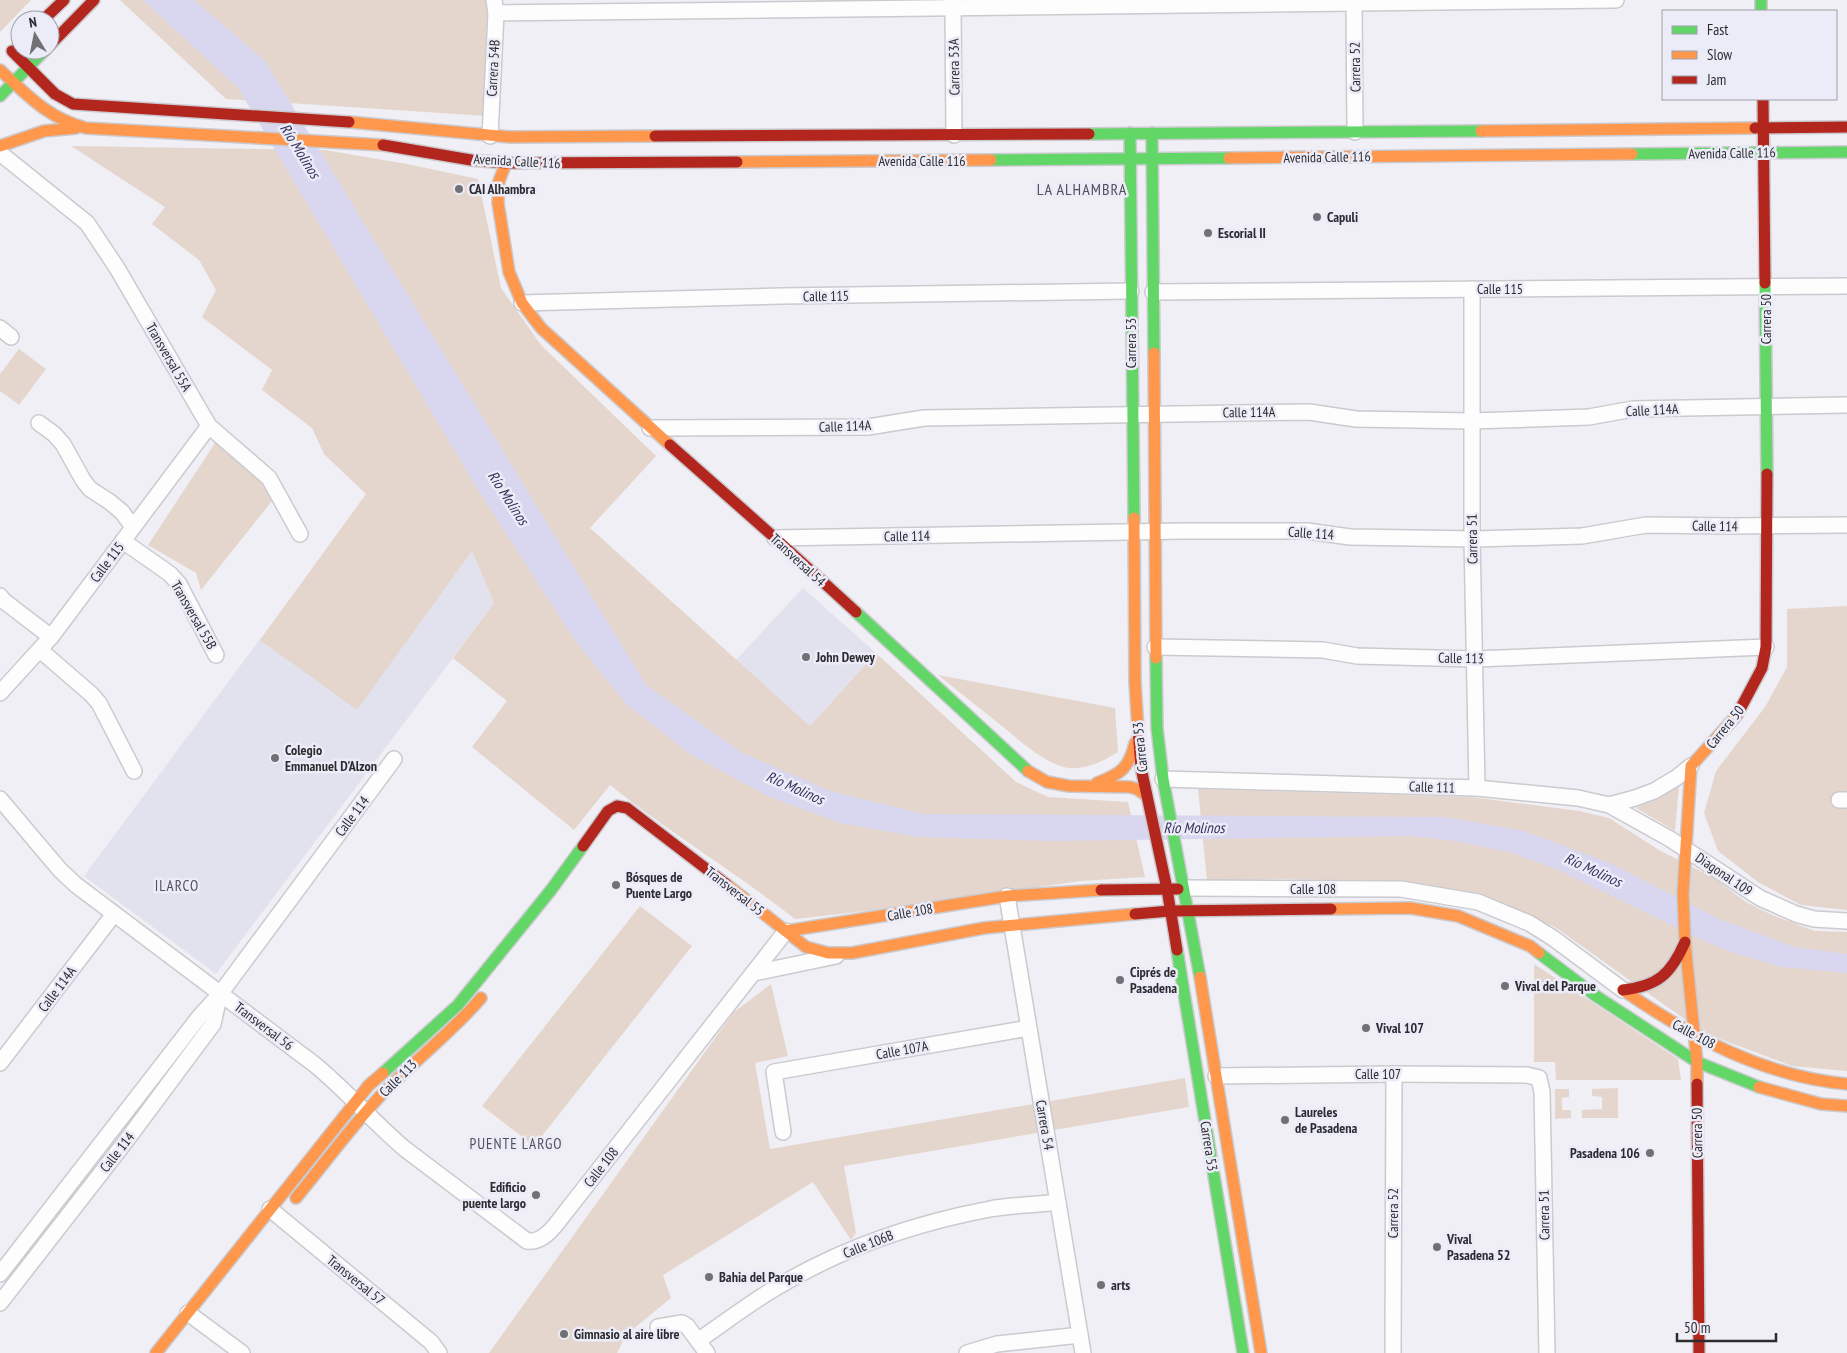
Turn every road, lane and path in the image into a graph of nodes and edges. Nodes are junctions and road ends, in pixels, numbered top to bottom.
1 (64, 0) edge
2 (94, 0) edge
3 (1523, 0) edge
4 (1616, 0) edge
5 (1296, 1) edge
6 (1410, 1) edge
7 (1180, 2) edge
8 (1354, 2) junction
9 (1073, 3) edge
10 (839, 4) edge
11 (952, 4) edge
12 (722, 5) edge
13 (495, 6) edge
14 (610, 6) edge
15 (54, 10) edge
16 (60, 35) edge
17 (10, 53) edge
18 (24, 60) edge
19 (35, 60) edge
20 (0, 63) edge
21 (28, 67) junction
22 (0, 70) edge
23 (14, 82) junction
24 (0, 96) edge
25 (1763, 100) edge
26 (1847, 127) edge
27 (86, 128) junction
28 (1763, 128) junction
29 (1355, 132) junction
30 (1130, 133) junction
31 (1152, 133) junction
32 (954, 134) junction
33 (490, 136) junction
34 (19, 138) junction
35 (0, 146) edge
36 (1764, 152) junction
37 (1847, 152) edge
38 (0, 153) edge
39 (1130, 159) junction
40 (1152, 159) junction
41 (471, 160) junction
42 (506, 163) junction
43 (35, 181) junction
44 (498, 203) junction
45 (1847, 286) edge
46 (1766, 287) junction
47 (1472, 289) junction
48 (1131, 291) junction
49 (1153, 292) junction
50 (522, 303) junction
51 (1847, 405) edge
52 (1766, 407) junction
53 (1154, 413) junction
54 (1132, 414) junction
55 (1472, 421) junction
56 (39, 423) dead end
57 (209, 426) junction
58 (650, 428) junction
59 (1847, 525) edge
60 (1768, 526) junction
61 (133, 527) junction
62 (1133, 532) junction
63 (1155, 532) junction
64 (300, 534) dead end
65 (775, 538) junction
66 (1472, 539) junction
67 (123, 541) junction
68 (0, 596) edge
69 (51, 637) junction
70 (1766, 647) junction
71 (1156, 648) junction
72 (40, 650) junction
73 (216, 654) dead end
74 (1475, 659) junction
75 (0, 693) edge
76 (1138, 731) junction
77 (394, 759) dead end
78 (1691, 766) junction
79 (134, 771) dead end
80 (1163, 779) junction
81 (1090, 786) junction
82 (1478, 788) junction
83 (0, 799) edge
84 (1148, 801) junction
85 (1609, 805) junction
86 (608, 810) joint
87 (1686, 849) junction
88 (1185, 888) junction
89 (1167, 889) junction
90 (1007, 896) junction
91 (1170, 911) junction
92 (1189, 911) junction
93 (114, 914) junction
94 (1847, 921) edge
95 (1011, 925) junction
96 (786, 931) junction
97 (1685, 938) junction
98 (852, 952) junction
99 (754, 972) junction
100 (1623, 990) junction
101 (487, 991) dead end
102 (220, 994) junction
103 (458, 1005) junction
104 (469, 1014) junction
105 (1029, 1028) junction
106 (1695, 1036) junction
107 (1697, 1062) junction
108 (0, 1063) edge
109 (1394, 1074) junction
110 (1216, 1076) junction
111 (1539, 1078) joint
112 (1847, 1084) edge
113 (355, 1101) junction
114 (1847, 1106) edge
115 (366, 1112) junction
116 (783, 1132) dead end
117 (1058, 1202) junction
118 (274, 1217) junction
119 (537, 1240) joint
120 (0, 1274) edge
121 (0, 1303) edge
122 (196, 1318) junction
123 (658, 1327) dead end
124 (1080, 1335) junction
125 (698, 1340) junction
126 (156, 1353) edge
127 (242, 1353) edge
128 (439, 1353) edge
129 (707, 1353) edge
130 (967, 1353) edge
131 (1083, 1353) edge
132 (1243, 1353) edge
133 (1261, 1353) edge
134 (1393, 1353) edge
135 (1547, 1353) edge
136 (1699, 1353) edge

1 - 15 main road
2 - 16 main road
3 - 4 street
3 - 6 street
5 - 7 street
5 - 8 street
6 - 8 street
7 - 9 street
8 - 29 street, Carrera 52
9 - 11 street
10 - 11 street
10 - 12 street
11 - 32 street, Carrera 53A
12 - 14 street
13 - 14 street
13 - 33 street, Carrera 54B
17 - 20 main road, Avenida Calle 116
18 - 21 main road, Avenida Calle 116
19 - 21 main road
21 - 23 main road
21 - 33 main road, Avenida Calle 116
22 - 23 main road, Avenida Calle 116
23 - 24 main road
23 - 27 main road, Avenida Calle 116
25 - 28 main road, Carrera 50
26 - 28 main road, Avenida Calle 116
27 - 34 main road
27 - 41 main road, Avenida Calle 116
28 - 29 main road, Avenida Calle 116
28 - 36 main road, Carrera 50
29 - 31 main road, Avenida Calle 116
30 - 31 main road, Avenida Calle 116
30 - 32 main road, Avenida Calle 116
30 - 39 main road, Carrera 53
31 - 40 main road, Carrera 53
32 - 33 main road, Avenida Calle 116
34 - 35 main road
34 - 43 street, Transversal 55A
36 - 37 main road, Avenida Calle 116
36 - 40 main road, Avenida Calle 116
36 - 46 main road, Carrera 50
38 - 43 street, Transversal 55A
39 - 40 main road, Avenida Calle 116
39 - 42 main road, Avenida Calle 116
39 - 48 main road, Carrera 53
40 - 49 main road, Carrera 53
41 - 42 main road, Avenida Calle 116
41 - 44 main road
42 - 44 main road
43 - 57 street, Transversal 55A
44 - 50 main road
45 - 46 street, Calle 115
46 - 47 street, Calle 115
46 - 52 main road, Carrera 50
47 - 49 street, Calle 115
47 - 55 street, Carrera 51
48 - 50 street, Calle 115
48 - 54 main road, Carrera 53
49 - 53 main road, Carrera 53
50 - 58 main road, Transversal 54
51 - 52 street, Calle 114A
52 - 55 street, Calle 114A
52 - 60 main road, Carrera 50
53 - 54 street, Calle 114A
53 - 55 street, Calle 114A
53 - 63 main road, Carrera 53
54 - 58 street, Calle 114A
54 - 62 main road, Carrera 53
55 - 66 street, Carrera 51
56 - 61 street
57 - 61 street, Calle 115
57 - 64 street, Transversal 55A
58 - 65 main road, Transversal 54
59 - 60 street, Calle 114
60 - 66 street, Calle 114
60 - 70 main road, Carrera 50
61 - 67 street, Calle 115
62 - 63 street, Calle 114
62 - 65 street, Calle 114
62 - 76 main road, Carrera 53
63 - 66 street, Calle 114
63 - 71 main road, Carrera 53
65 - 81 main road, Transversal 54
66 - 74 street, Carrera 51
67 - 69 street, Calle 115
67 - 73 street, Transversal 55B
68 - 69 street
69 - 72 street, Calle 115
70 - 74 street, Calle 113
70 - 78 main road, Carrera 50
71 - 74 street, Calle 113
71 - 80 main road, Carrera 53
72 - 75 street, Calle 115
72 - 79 street
74 - 82 street, Carrera 51
76 - 81 main road, Transversal 54
76 - 84 main road, Carrera 53
77 - 102 street, Calle 114
78 - 85 street, Calle 111
78 - 87 main road, Carrera 50
80 - 82 street, Calle 111
80 - 88 main road, Carrera 53
81 - 84 main road, Transversal 54
82 - 85 street, Calle 111
83 - 93 street, Transversal 56
84 - 89 main road, Carrera 53
85 - 87 street, Diagonal 109
86 - 96 main road, Transversal 55
86 - 103 main road, Calle 113
87 - 94 street, Diagonal 109
87 - 97 main road, Carrera 50
88 - 89 main road, Calle 108
88 - 92 main road, Carrera 53
88 - 100 street, Calle 108
89 - 90 main road, Calle 108
89 - 91 main road, Carrera 53
90 - 95 street, Carrera 54
90 - 96 main road, Calle 108
91 - 92 main road, Calle 108
91 - 95 main road, Calle 108
91 - 132 main road, Carrera 53
92 - 107 main road, Calle 108
92 - 110 main road, Carrera 53
93 - 102 street, Transversal 56
93 - 108 street, Calle 114A
95 - 98 main road, Calle 108
95 - 105 street, Carrera 54
96 - 98 main road, Transversal 55
96 - 99 street, Calle 108
97 - 100 main road
97 - 106 main road, Carrera 50
98 - 99 street, Calle 108
99 - 119 street, Calle 108
100 - 106 main road, Calle 108
101 - 104 main road, Calle 113
102 - 113 street, Transversal 56
102 - 120 street, Calle 114
102 - 121 street, Calle 114
103 - 104 main road
103 - 113 main road, Calle 113
104 - 115 main road, Calle 113
105 - 116 street, Calle 107A
105 - 117 street, Carrera 54
106 - 107 main road, Carrera 50
106 - 112 main road, Calle 108
107 - 114 main road, Calle 108
107 - 136 main road, Carrera 50
109 - 110 street, Calle 107
109 - 111 street, Calle 107
109 - 134 street, Carrera 52
110 - 133 main road, Carrera 53
111 - 135 street, Carrera 51
113 - 115 street, Transversal 56
113 - 118 main road, Calle 113
115 - 118 main road, Calle 113
115 - 119 street, Transversal 56
117 - 124 street, Carrera 54
117 - 125 street, Calle 106B
118 - 122 main road, Calle 113
118 - 128 street, Transversal 57
122 - 126 main road, Calle 113
122 - 127 street
123 - 125 street
124 - 130 street
124 - 131 street, Carrera 54
125 - 129 street

